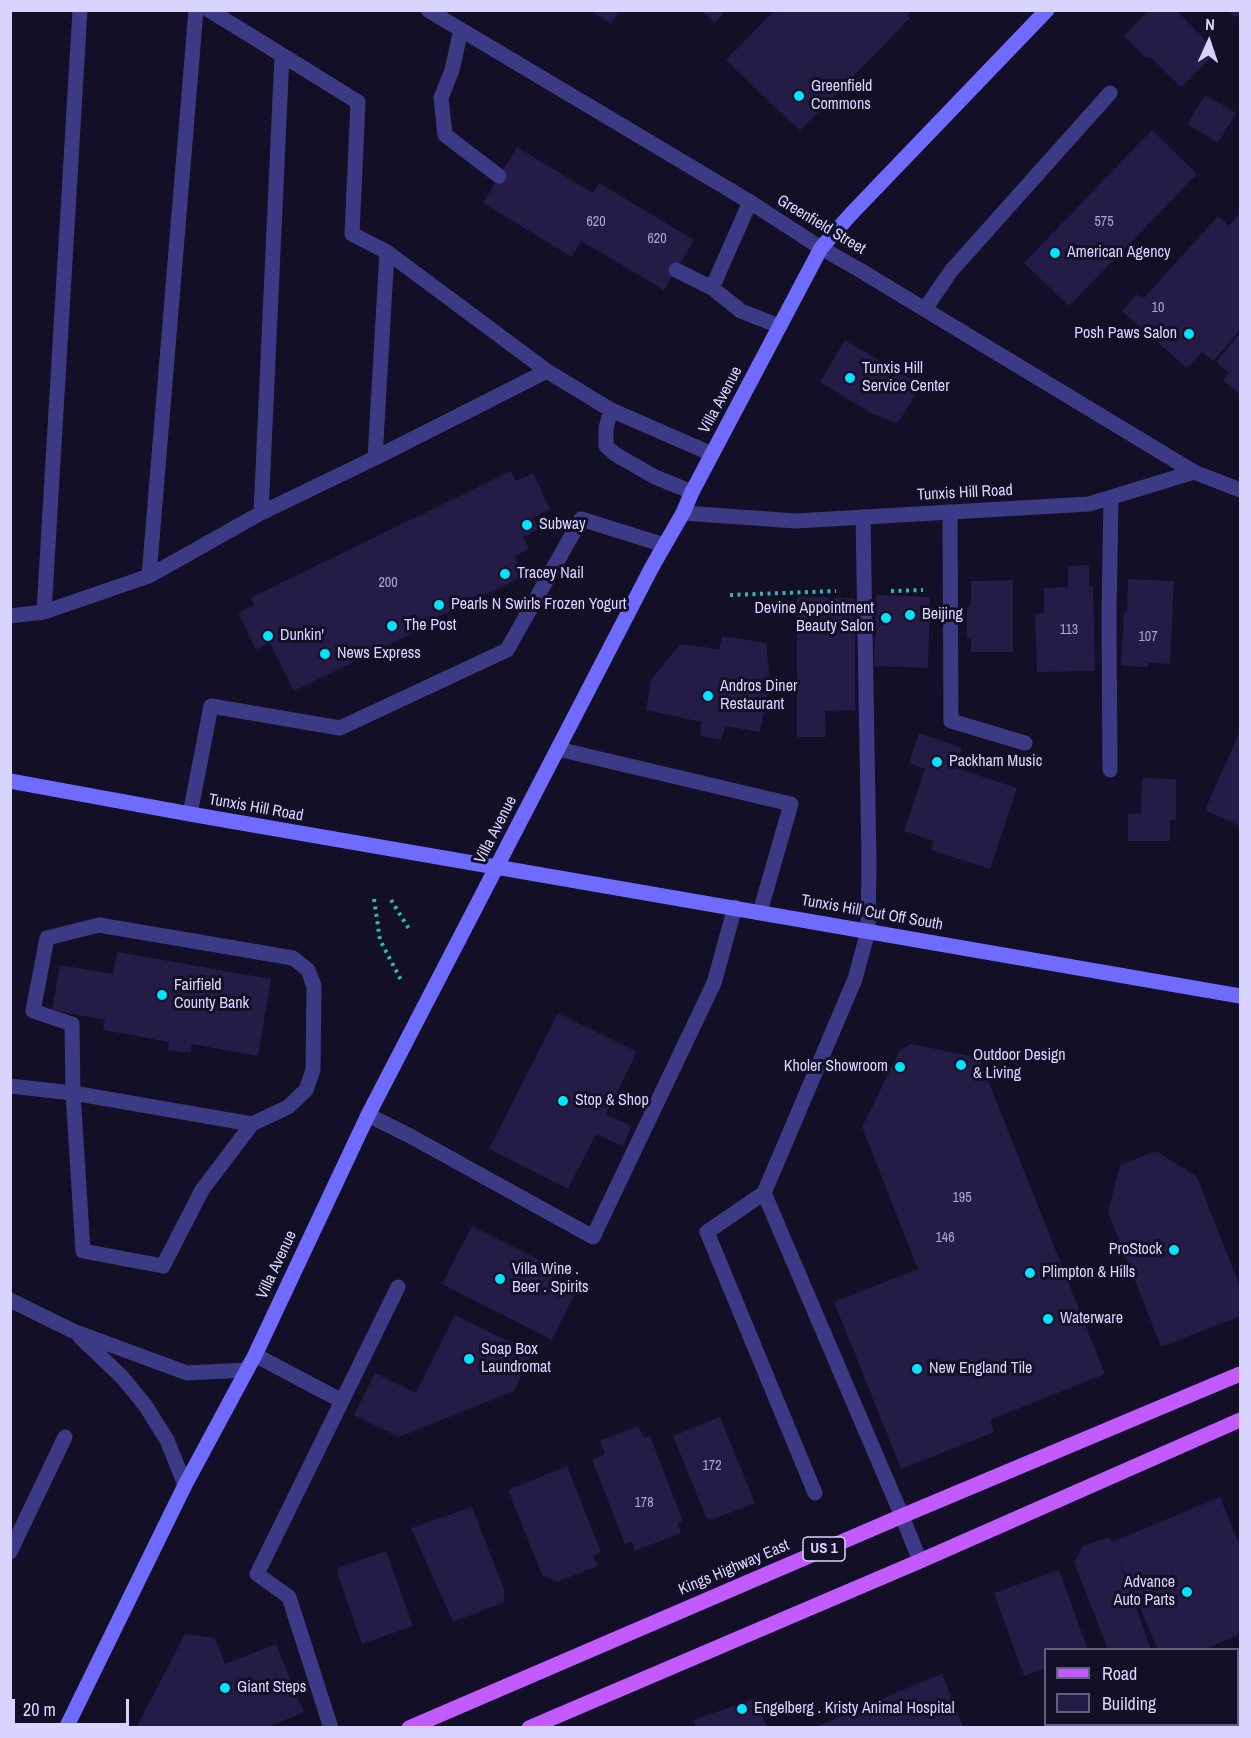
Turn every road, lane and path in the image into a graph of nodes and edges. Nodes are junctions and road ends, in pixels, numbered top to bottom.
1 (80, 10) edge
2 (196, 10) edge
3 (209, 10) edge
4 (428, 10) edge
5 (1047, 10) edge
6 (461, 30) junction
7 (282, 55) junction
8 (1110, 93) dead end
9 (499, 176) dead end
10 (750, 202) junction
11 (821, 248) junction
12 (387, 252) junction
13 (676, 270) dead end
14 (712, 288) junction
15 (925, 309) junction
16 (779, 326) junction
17 (547, 371) junction
18 (611, 410) junction
19 (712, 454) junction
20 (375, 458) junction
21 (1194, 472) junction
22 (1240, 490) edge
23 (692, 492) junction
24 (1111, 498) junction
25 (950, 512) junction
26 (261, 513) junction
27 (683, 513) junction
28 (863, 517) junction
29 (664, 545) junction
30 (149, 576) junction
31 (44, 612) junction
32 (10, 616) edge
33 (1025, 743) dead end
34 (558, 750) junction
35 (1110, 770) dead end
36 (10, 781) edge
37 (190, 814) junction
38 (497, 867) junction
39 (374, 899) dead end
40 (391, 900) dead end
41 (735, 907) junction
42 (760, 912) junction
43 (409, 929) dead end
44 (868, 931) junction
45 (401, 980) dead end
46 (1240, 996) edge
47 (10, 1086) edge
48 (73, 1093) junction
49 (368, 1115) junction
50 (252, 1124) junction
51 (764, 1193) junction
52 (398, 1287) dead end
53 (10, 1300) edge
54 (73, 1331) junction
55 (255, 1355) junction
56 (247, 1370) junction
57 (1240, 1374) edge
58 (342, 1401) junction
59 (1240, 1420) edge
60 (65, 1437) dead end
61 (185, 1485) junction
62 (814, 1493) dead end
63 (902, 1516) junction
64 (10, 1552) edge
65 (920, 1561) junction
66 (66, 1728) edge
67 (331, 1728) edge
68 (409, 1728) edge
69 (530, 1728) edge

1 - 31 street
2 - 30 street
3 - 7 street
4 - 6 street, Greenfield Street
5 - 11 main road, Villa Avenue
6 - 9 street
6 - 10 street, Greenfield Street
7 - 12 street
7 - 26 street
8 - 15 street
10 - 11 street, Greenfield Street
10 - 14 street
11 - 15 street, Greenfield Street
11 - 16 main road, Villa Avenue
12 - 17 street
12 - 20 street
13 - 14 street
14 - 16 street
15 - 21 street, Greenfield Street
16 - 19 main road, Villa Avenue
17 - 18 street
17 - 20 street
18 - 19 street
18 - 23 street
19 - 23 main road, Villa Avenue
20 - 26 street
21 - 22 street
21 - 24 street, Tunxis Hill Road
23 - 27 main road, Villa Avenue
24 - 25 street, Tunxis Hill Road
24 - 35 street
25 - 28 street, Tunxis Hill Road
25 - 33 street
26 - 30 street
27 - 28 street, Tunxis Hill Road
27 - 29 main road, Villa Avenue
28 - 44 street
29 - 34 main road, Villa Avenue
29 - 37 street
30 - 31 street
31 - 32 street
34 - 38 main road, Villa Avenue
34 - 42 street
36 - 37 main road, Tunxis Hill Road
37 - 38 main road, Tunxis Hill Road
38 - 41 main road, Tunxis Hill Cut Off South
38 - 49 main road, Villa Avenue
39 - 45 path
40 - 43 path
41 - 42 main road, Tunxis Hill Cut Off South
41 - 49 street
42 - 44 main road, Tunxis Hill Cut Off South
44 - 46 main road, Tunxis Hill Cut Off South
44 - 51 street
47 - 48 street
48 - 50 street
48 - 50 street
48 - 50 street
49 - 55 main road, Villa Avenue
51 - 62 street
51 - 63 street
52 - 58 street
53 - 54 street
54 - 56 street
54 - 61 street
55 - 56 main road, Villa Avenue
55 - 58 street
56 - 61 main road, Villa Avenue
57 - 63 main road, Kings Highway East / US 1
58 - 67 street
59 - 65 main road
60 - 64 street
61 - 66 main road, Villa Avenue
63 - 65 street
63 - 68 main road, Kings Highway East / US 1
65 - 69 main road

